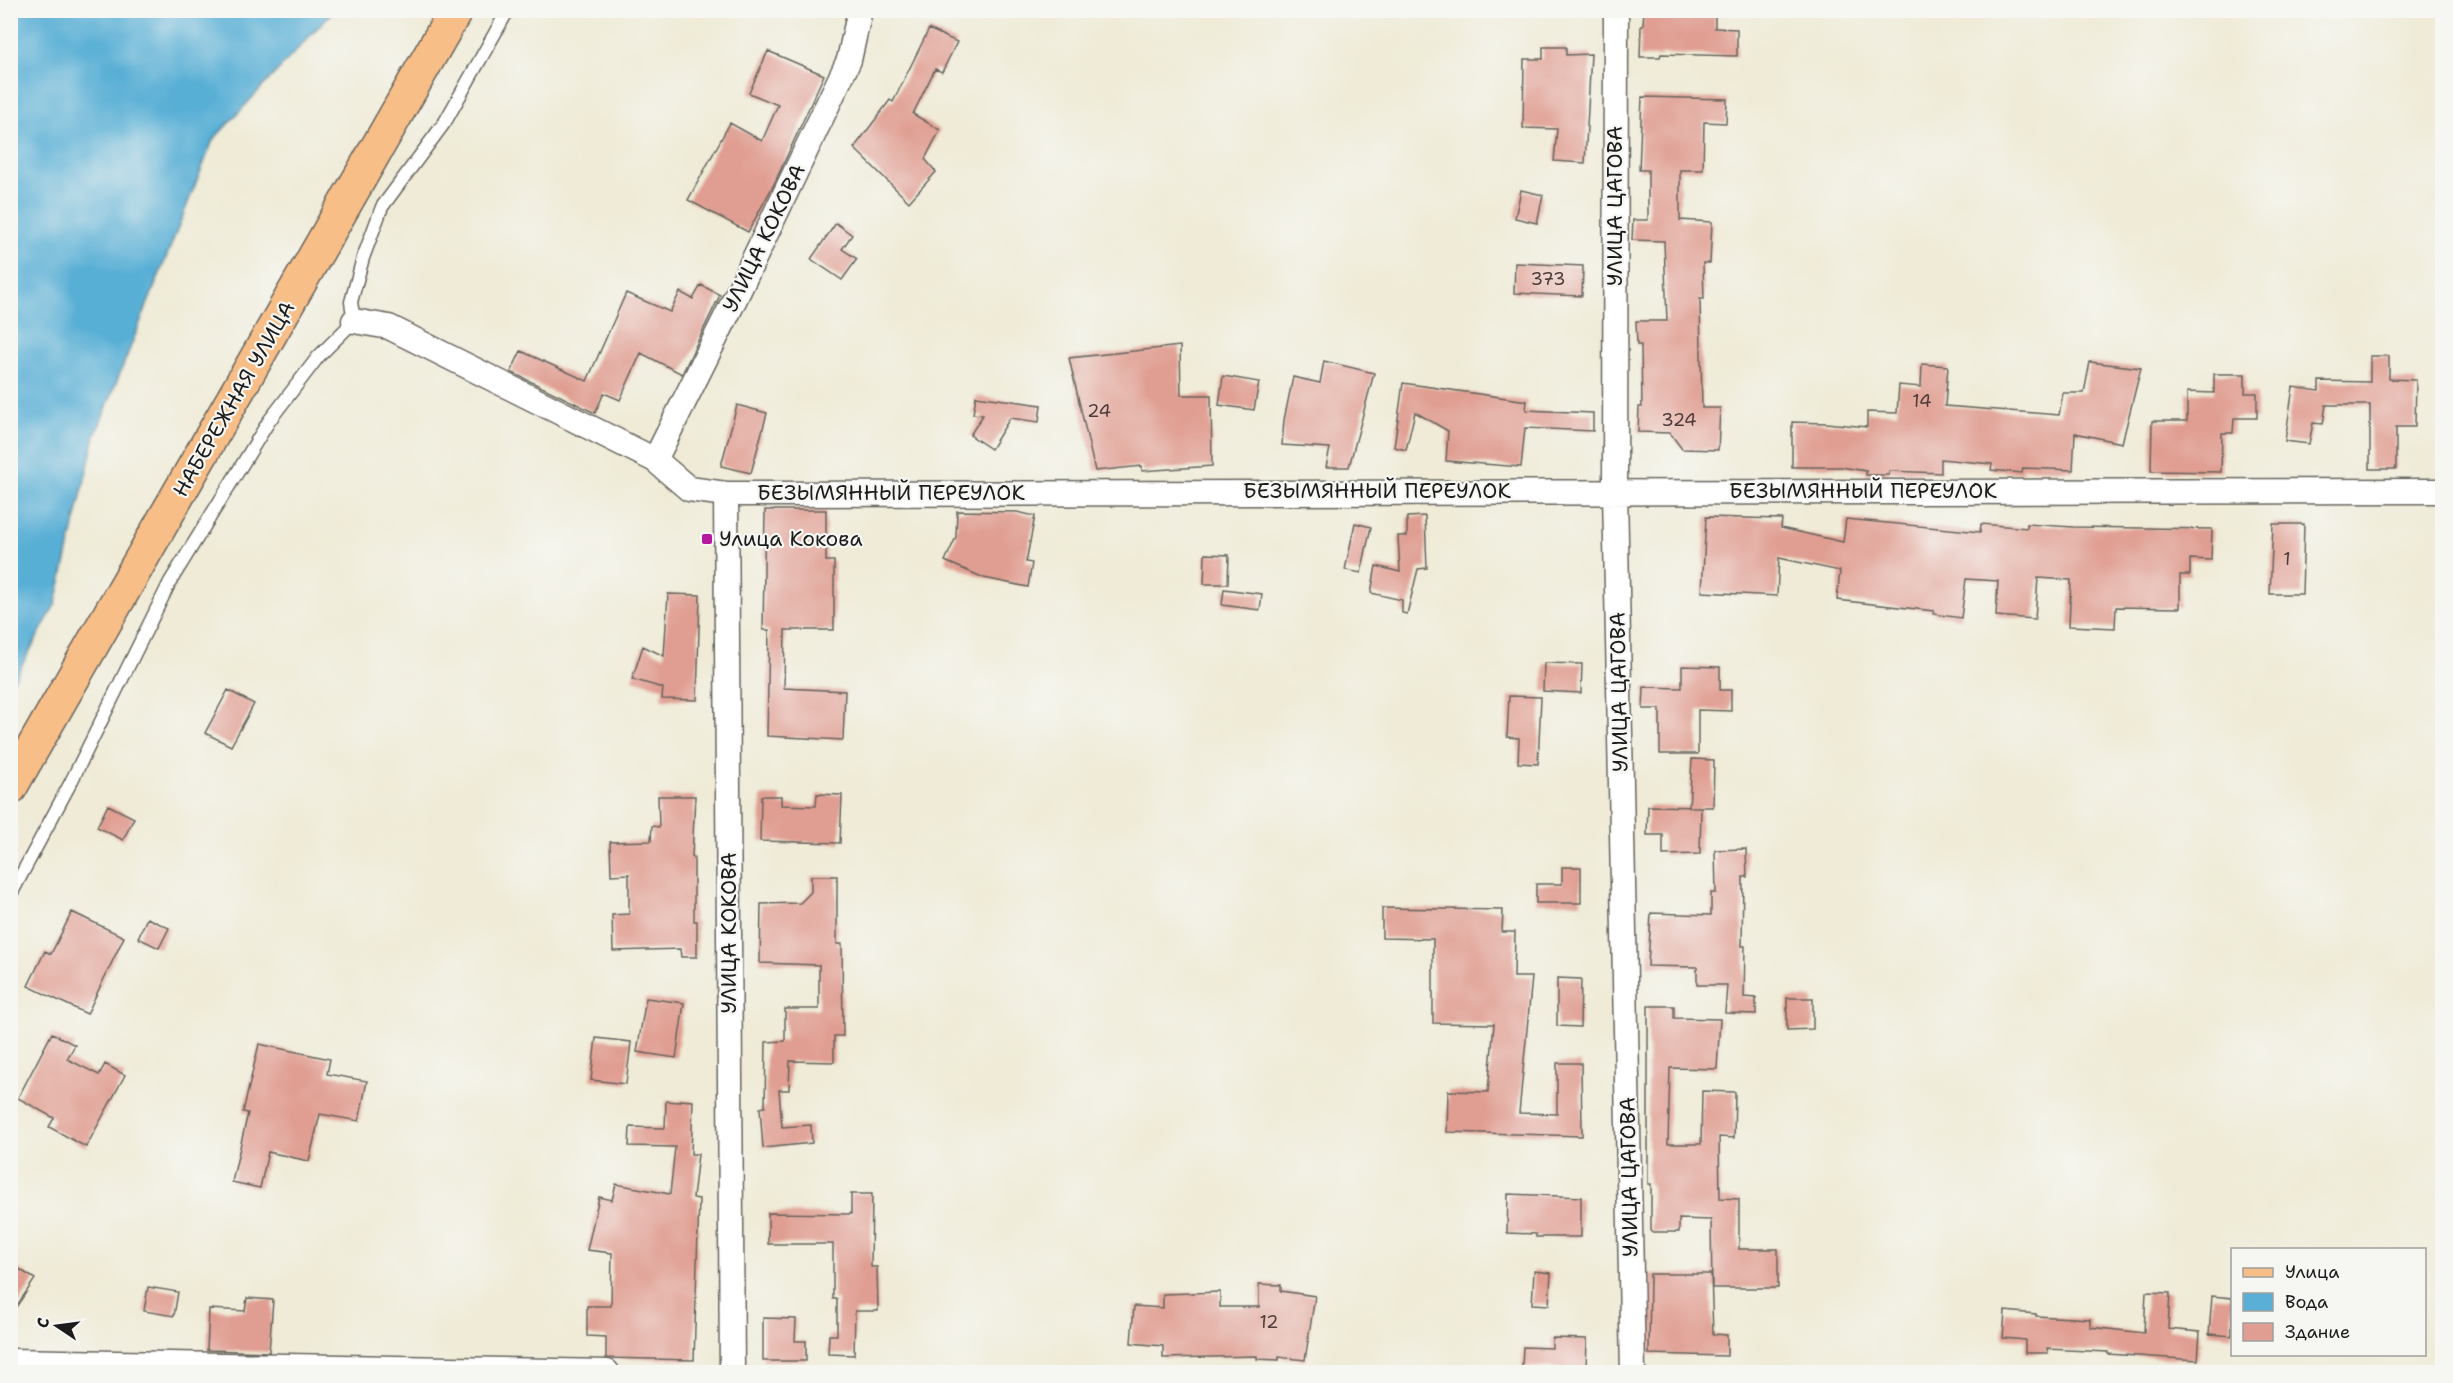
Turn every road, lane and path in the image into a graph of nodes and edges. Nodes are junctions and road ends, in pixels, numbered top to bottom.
1 (456, 10) edge
2 (508, 10) edge
3 (860, 10) edge
4 (1616, 10) edge
5 (354, 321) junction
6 (655, 460) junction
7 (1615, 490) junction
8 (2442, 491) edge
9 (726, 494) junction
10 (10, 788) edge
11 (10, 896) edge
12 (10, 1361) edge
13 (608, 1372) edge
14 (732, 1372) edge
15 (1632, 1372) edge

1 - 10 main road, НАБЕРЕЖНАЯ УЛИЦА
2 - 5 lane
3 - 6 street, УЛИЦА КОКОВА
4 - 7 street, УЛИЦА ЦАГОВА
5 - 6 street, БЕЗЫМЯННЫЙ ПЕРЕУЛОК
5 - 11 lane
6 - 9 street, БЕЗЫМЯННЫЙ ПЕРЕУЛОК
7 - 8 street, БЕЗЫМЯННЫЙ ПЕРЕУЛОК
7 - 9 street, БЕЗЫМЯННЫЙ ПЕРЕУЛОК
7 - 15 street, УЛИЦА ЦАГОВА
9 - 14 street, УЛИЦА КОКОВА
12 - 13 street

